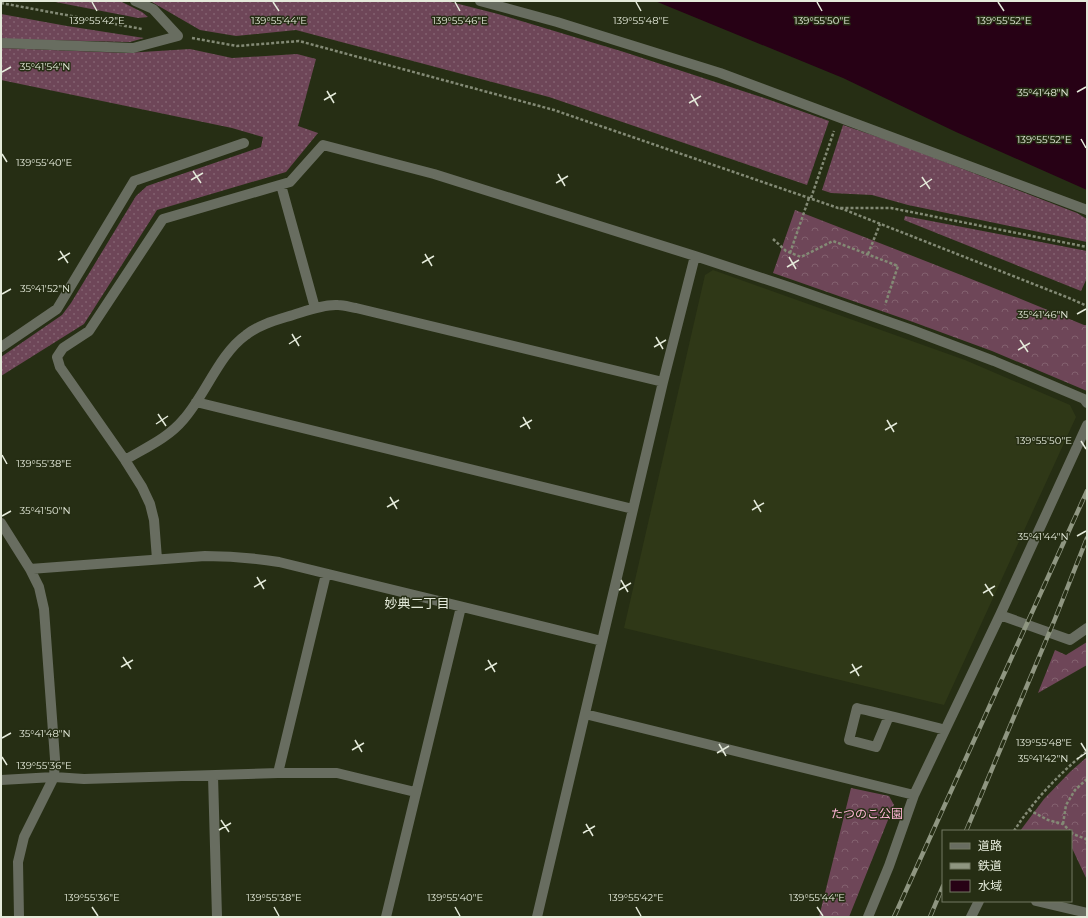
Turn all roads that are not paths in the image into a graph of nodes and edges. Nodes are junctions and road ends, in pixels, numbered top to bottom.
1 (135, 1) edge
2 (480, 1) edge
3 (1, 43) edge
4 (244, 143) dead end
5 (281, 184) junction
6 (1087, 210) edge
7 (695, 256) junction
8 (315, 308) junction
9 (1, 347) edge
10 (663, 382) junction
11 (196, 402) junction
12 (1087, 403) edge
13 (1087, 425) edge
14 (125, 460) junction
15 (633, 509) junction
16 (1, 523) edge
17 (157, 559) junction
18 (30, 570) junction
19 (326, 574) junction
20 (460, 607) junction
21 (1000, 615) junction
22 (1087, 628) edge
23 (602, 641) junction
24 (585, 714) junction
25 (889, 716) junction
26 (945, 730) junction
27 (278, 773) junction
28 (213, 776) junction
29 (54, 777) junction
30 (1, 780) edge
31 (416, 792) junction
32 (914, 796) junction
33 (978, 902) edge
34 (1040, 902) edge
35 (1087, 913) edge
36 (19, 917) edge
37 (217, 917) edge
38 (386, 917) edge
39 (537, 917) edge
40 (868, 917) edge
41 (971, 917) edge

1 - 3 street
2 - 6 street
4 - 9 street
5 - 7 street
5 - 8 street
5 - 14 street
7 - 10 street
7 - 12 street
8 - 10 street
8 - 11 street
10 - 15 street
11 - 14 street
11 - 15 street
13 - 21 street
14 - 17 street
15 - 23 street
16 - 18 street
17 - 18 street
17 - 19 street
18 - 29 street
19 - 20 street
19 - 27 street
20 - 23 street
20 - 31 street
21 - 22 street
21 - 26 street
23 - 24 street
24 - 32 street
24 - 39 street
25 - 25 street
25 - 26 street
26 - 32 street
27 - 28 street
27 - 31 street
28 - 29 street
28 - 37 street
29 - 30 street
29 - 36 street
31 - 38 street
32 - 40 street
33 - 41 street
34 - 35 street

